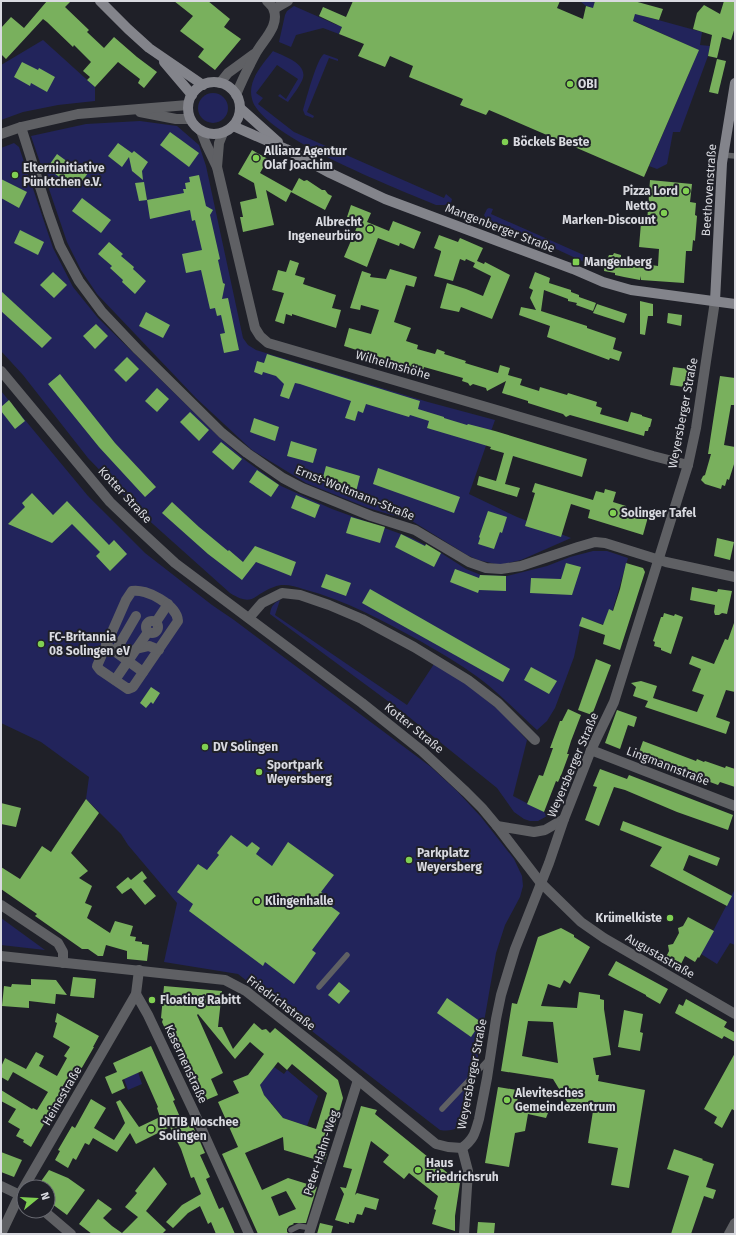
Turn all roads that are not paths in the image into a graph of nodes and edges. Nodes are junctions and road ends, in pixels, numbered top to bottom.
1 (100, 1) edge
2 (288, 1) edge
3 (271, 5) edge
4 (257, 51) junction
5 (159, 56) junction
6 (220, 83) junction
7 (735, 83) edge
8 (203, 85) junction
9 (236, 95) junction
10 (190, 100) junction
11 (240, 108) junction
12 (128, 110) junction
13 (190, 119) junction
14 (233, 126) junction
15 (21, 127) junction
16 (201, 131) junction
17 (222, 133) junction
18 (1, 134) edge
19 (286, 149) junction
20 (723, 155) junction
21 (735, 156) edge
22 (217, 167) junction
23 (715, 301) junction
24 (735, 304) edge
25 (1, 371) edge
26 (688, 465) junction
27 (659, 560) junction
28 (735, 577) edge
29 (168, 604) junction
30 (123, 606) junction
31 (136, 616) junction
32 (248, 618) junction
33 (152, 627) junction
34 (167, 638) junction
35 (122, 640) junction
36 (106, 645) junction
37 (139, 645) junction
38 (159, 650) junction
39 (115, 652) junction
40 (128, 661) junction
41 (143, 672) junction
42 (115, 680) junction
43 (535, 740) dead end
44 (591, 750) junction
45 (735, 806) edge
46 (564, 819) junction
47 (497, 826) junction
48 (540, 882) junction
49 (1, 906) edge
50 (347, 955) dead end
51 (1, 956) edge
52 (63, 963) junction
53 (139, 970) junction
54 (319, 987) dead end
55 (136, 994) junction
56 (735, 1014) edge
57 (489, 1059) junction
58 (358, 1080) junction
59 (442, 1109) dead end
60 (462, 1148) junction
61 (32, 1179) edge
62 (1, 1186) edge
63 (16, 1193) edge
64 (16, 1207) edge
65 (53, 1219) edge
66 (735, 1223) edge
67 (291, 1230) dead end
68 (310, 1231) edge
69 (2, 1234) edge
70 (71, 1234) edge
71 (249, 1234) edge
72 (464, 1234) edge
73 (730, 1234) edge

1 - 5 main road
2 - 3 street
3 - 4 street
4 - 6 street
4 - 9 street
5 - 8 main road
5 - 10 main road
6 - 8 main road
6 - 9 main road
7 - 20 main road, Beethovenstraße
8 - 10 main road
9 - 11 main road
10 - 12 street
10 - 13 main road
11 - 14 main road
11 - 19 main road, Mangenberger Straße
12 - 13 street
12 - 15 street
13 - 16 main road
14 - 17 main road
14 - 19 main road, Mangenberger Straße
15 - 18 street
15 - 27 street, Ernst-Woltmann-Straße
16 - 17 main road
16 - 22 street, Wilhelmshöhe
17 - 22 street, Wilhelmshöhe
19 - 23 main road, Mangenberger Straße
20 - 21 lane
20 - 23 main road, Beethovenstraße
22 - 26 street, Wilhelmshöhe
23 - 24 main road, Mangenberger Straße
23 - 26 street, Weyersberger Straße
25 - 32 street, Kotter Straße
26 - 27 street, Weyersberger Straße
27 - 28 street, Ernst-Woltmann-Straße
27 - 44 street, Weyersberger Straße
29 - 30 street
29 - 33 street
29 - 34 street
30 - 31 street
30 - 36 street
31 - 33 street
31 - 35 street
32 - 43 street
32 - 47 street, Kotter Straße
33 - 34 street
33 - 37 street
34 - 38 street
35 - 37 street
35 - 39 street
36 - 39 street
36 - 42 street
37 - 38 street
37 - 40 street
38 - 41 street
39 - 40 street
40 - 41 street
40 - 42 street
41 - 42 street
44 - 45 street, Lingmannstraße
44 - 46 street, Weyersberger Straße
46 - 47 street
46 - 48 street, Weyersberger Straße
47 - 48 street, Kotter Straße
48 - 56 street, Augustastraße
48 - 57 street, Weyersberger Straße
49 - 52 street
50 - 54 lane
51 - 52 street, Friedrichstraße
52 - 53 street, Friedrichstraße
53 - 55 street, Heinestraße
53 - 58 street, Friedrichstraße
55 - 61 street, Heinestraße
55 - 71 street, Kasernenstraße
57 - 59 lane
57 - 60 street, Weyersberger Straße
58 - 60 street, Friedrichstraße
58 - 68 street, Peter-Hahn-Weg
60 - 72 street
62 - 63 street
64 - 69 street, Heinestraße
65 - 70 street
66 - 73 street
67 - 68 lane

